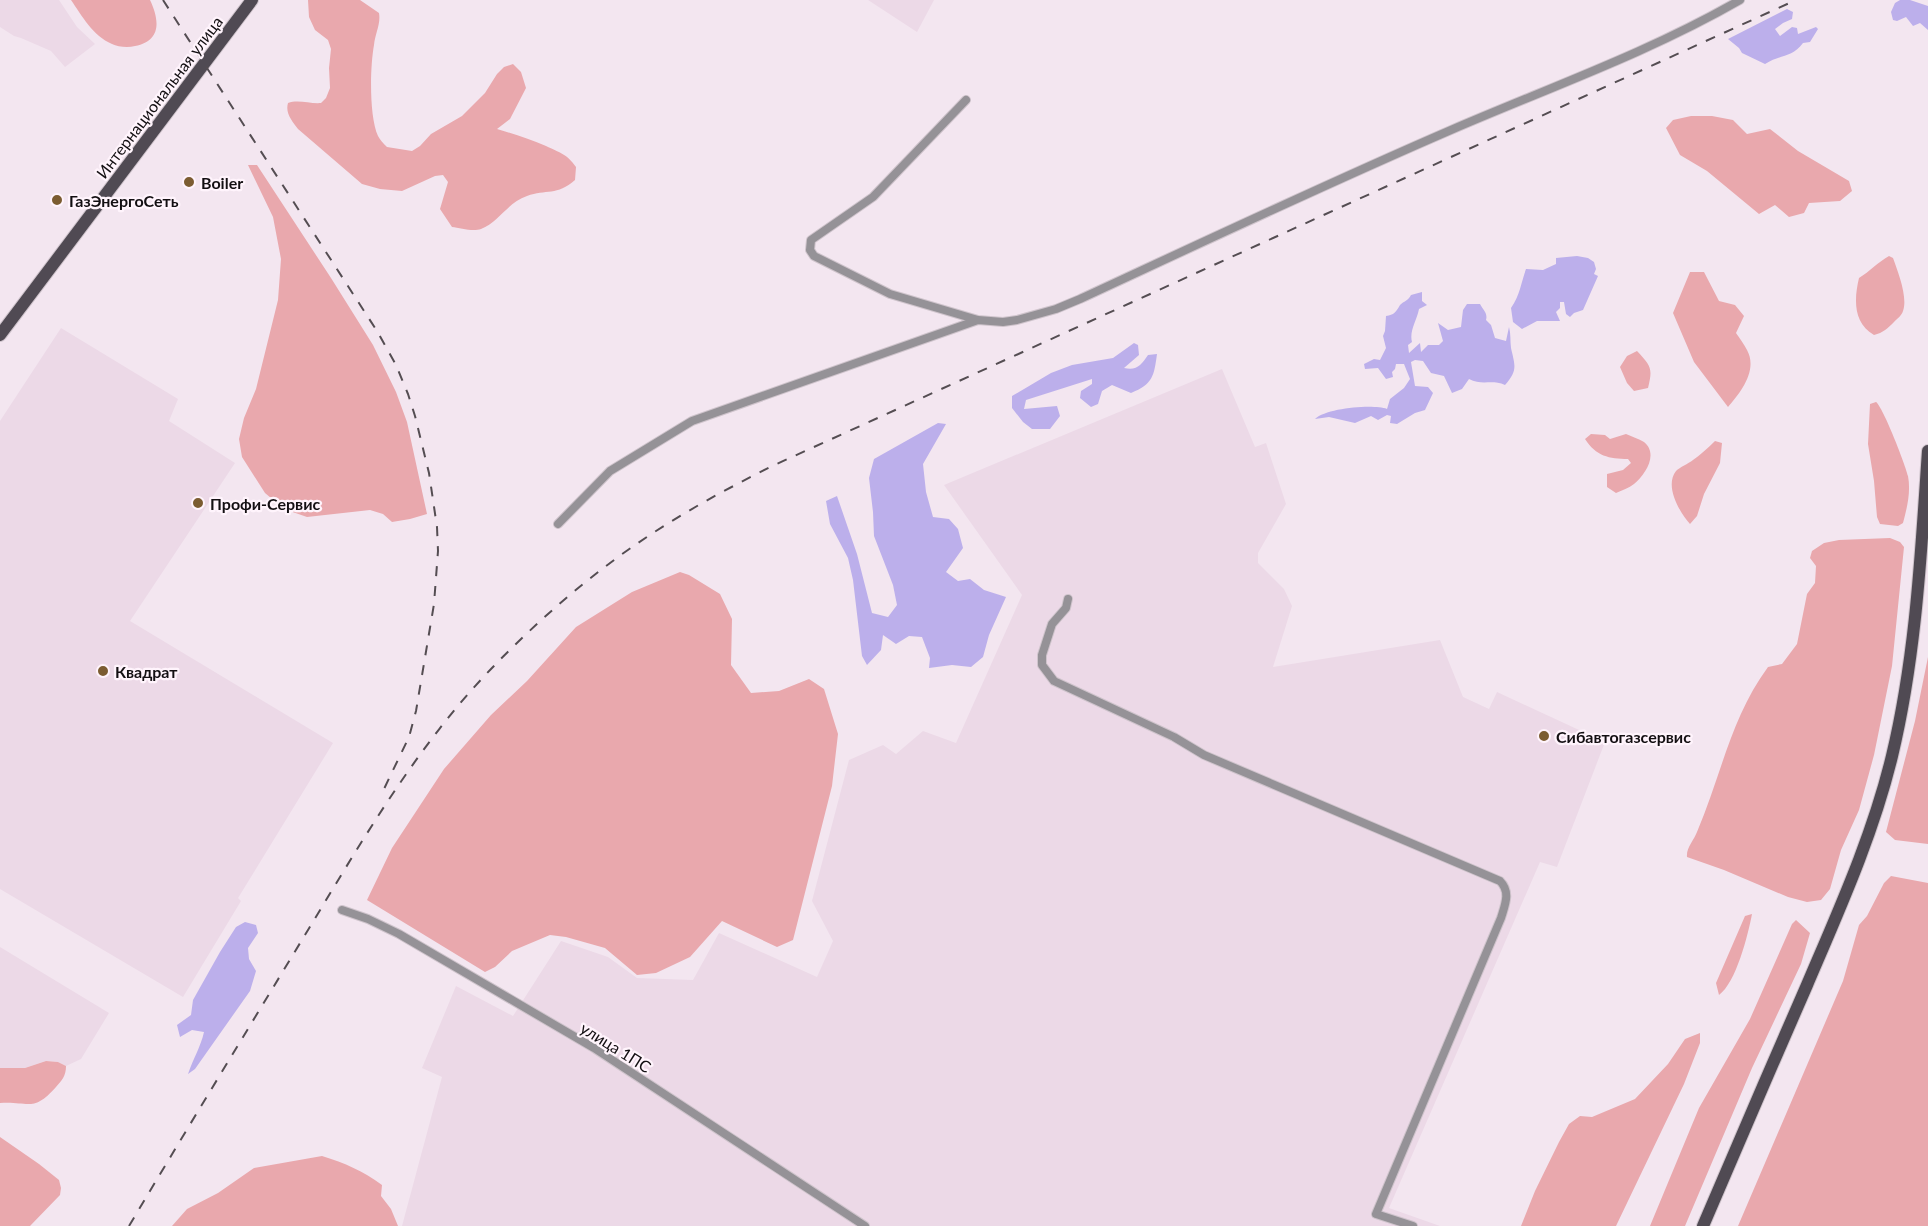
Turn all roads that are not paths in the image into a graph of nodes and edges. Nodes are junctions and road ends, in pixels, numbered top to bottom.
1 (252, 0) edge
2 (1740, 0) edge
3 (966, 100) dead end
4 (978, 320) junction
5 (1, 332) edge
6 (1928, 450) edge
7 (558, 524) dead end
8 (1068, 598) dead end
9 (342, 910) dead end
10 (865, 1226) edge
11 (1413, 1226) edge
12 (1703, 1226) edge

1 - 5 main road, Интернациональная улица
2 - 4 street
3 - 4 street
4 - 7 street
6 - 12 main road
8 - 11 street
9 - 10 street, улица 1ПС

